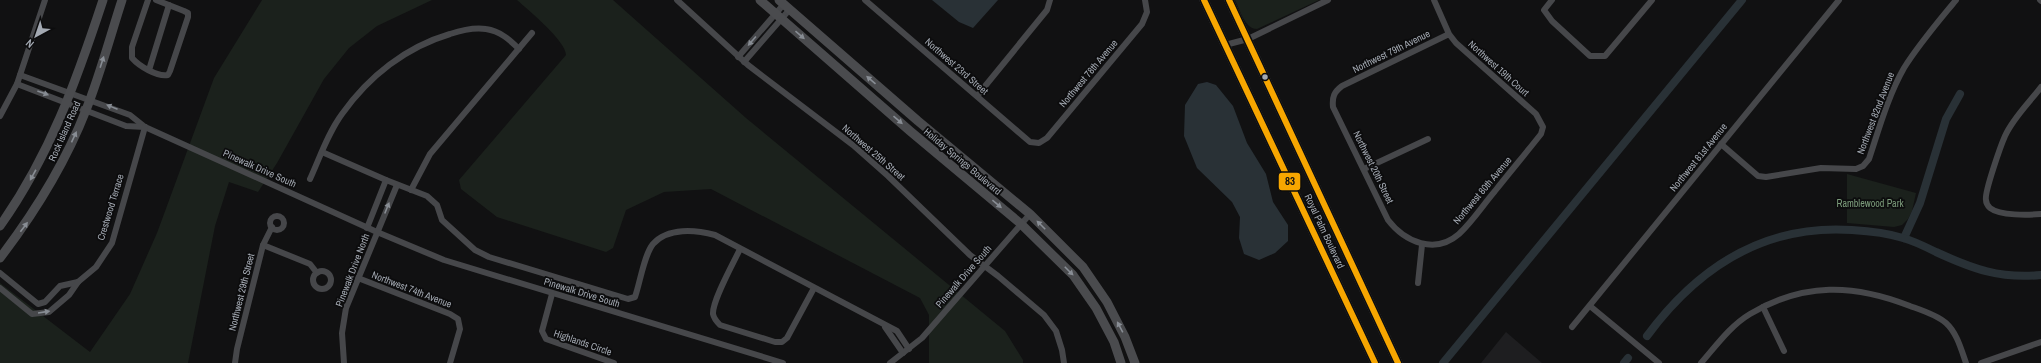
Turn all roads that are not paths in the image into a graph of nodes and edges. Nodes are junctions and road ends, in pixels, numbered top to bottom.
1 (45, 0) edge
2 (103, 0) edge
3 (122, 0) edge
4 (148, 0) edge
5 (156, 0) edge
6 (677, 0) edge
7 (760, 0) edge
8 (865, 0) edge
9 (1050, 0) edge
10 (1145, 0) edge
11 (1204, 0) edge
12 (1229, 0) edge
13 (1328, 0) edge
14 (1434, 0) edge
15 (1552, 0) edge
16 (1652, 0) edge
17 (1839, 0) edge
18 (1956, 0) edge
19 (784, 4) edge
20 (169, 5) junction
21 (778, 16) junction
22 (532, 33) dead end
23 (1449, 34) junction
24 (1248, 38) junction
25 (1226, 45) junction
26 (519, 48) junction
27 (738, 57) junction
28 (744, 62) junction
29 (149, 70) junction
30 (20, 75) junction
31 (17, 84) junction
32 (1342, 86) joint
33 (2041, 87) edge
34 (977, 96) junction
35 (69, 98) junction
36 (90, 99) junction
37 (86, 110) junction
38 (0, 116) edge
39 (145, 127) junction
40 (1543, 127) joint
41 (1428, 139) dead end
42 (1039, 143) joint
43 (1721, 144) junction
44 (322, 152) junction
45 (1364, 170) junction
46 (310, 179) dead end
47 (386, 180) junction
48 (397, 184) junction
49 (410, 190) junction
50 (1030, 214) junction
51 (2041, 214) edge
52 (1021, 224) junction
53 (0, 226) edge
54 (272, 227) dead end
55 (367, 228) junction
56 (377, 232) junction
57 (263, 245) junction
58 (1422, 245) junction
59 (740, 249) junction
60 (0, 258) edge
61 (985, 266) junction
62 (0, 273) edge
63 (317, 273) dead end
64 (358, 278) junction
65 (78, 282) junction
66 (1418, 283) dead end
67 (0, 288) edge
68 (814, 288) junction
69 (552, 294) junction
70 (1590, 306) junction
71 (1763, 307) junction
72 (885, 326) junction
73 (1572, 327) dead end
74 (2041, 342) edge
75 (909, 349) junction
76 (1784, 351) dead end
77 (903, 353) junction
78 (236, 363) edge
79 (344, 363) edge
80 (450, 363) edge
81 (614, 363) edge
82 (783, 363) edge
83 (890, 363) edge
84 (1064, 363) edge
85 (1121, 363) edge
86 (1135, 363) edge
87 (1375, 363) edge
88 (1398, 363) edge
89 (1658, 363) edge
90 (1701, 363) edge
91 (1966, 363) edge
92 (1981, 363) edge

1 - 30 street
2 - 35 main road, Rock Island Road
36 -> 3 main road, Rock Island Road
4 - 29 street
5 - 20 street
6 - 27 street, Northwest 25th Street
7 - 21 main road, Holiday Springs Boulevard
8 - 34 street, Northwest 23rd Street
9 - 34 street
10 - 42 street, Northwest 78th Avenue
11 - 25 main road, Royal Palm Boulevard
12 - 24 main road, Royal Palm Boulevard
13 - 24 street
14 - 23 street, Northwest 19th Court
15 - 16 street
17 - 43 street, Northwest 81st Avenue
18 - 43 street, Northwest 82nd Avenue
19 - 21 street
50 -> 19 main road, Holiday Springs Boulevard
20 - 29 street
20 - 29 street
21 -> 27 street
21 - 28 street
21 -> 52 main road, Holiday Springs Boulevard
22 - 26 street
23 - 32 street, Northwest 79th Avenue
23 - 40 street, Northwest 19th Court
24 - 25 street
24 - 88 main road, Royal Palm Boulevard
25 - 87 main road, Royal Palm Boulevard
26 - 44 street, Pinewalk Drive South
26 - 49 street
27 - 28 street, Northwest 25th Street
28 - 61 street, Northwest 25th Street
30 - 31 street
30 - 35 street
31 -> 35 street
31 - 38 street
32 - 45 street, Northwest 20th Street
33 - 51 street
34 - 42 street, Northwest 23rd Street
35 - 36 street, Pinewalk Drive South
35 - 37 street, Pinewalk Drive South
35 -> 53 main road, Rock Island Road
36 - 37 main road, Rock Island Road
39 -> 36 street, Pinewalk Drive South
37 - 39 street, Pinewalk Drive South
60 -> 37 main road, Rock Island Road
39 - 55 street, Pinewalk Drive South
39 - 65 street, Crestwood Terrace
40 - 58 street, Northwest 80th Avenue
41 - 45 street
43 - 70 street, Northwest 81st Avenue
44 - 46 street, Pinewalk Drive South
44 - 47 street, Pinewalk Drive South
45 - 58 street, Northwest 20th Street
47 - 48 street, Pinewalk Drive South
47 - 55 street
48 - 49 street, Pinewalk Drive South
56 -> 48 street
49 - 59 street, Pinewalk Drive South
50 - 52 street, Pinewalk Drive South
86 -> 50 main road, Holiday Springs Boulevard
52 - 61 street, Pinewalk Drive South
52 -> 85 main road, Holiday Springs Boulevard
54 - 57 street, Northwest 29th Street
55 - 56 street, Pinewalk Drive South
56 - 64 street, Pinewalk Drive North
56 - 69 street, Pinewalk Drive South
57 - 63 street
57 - 78 street, Northwest 29th Street
58 - 66 street
59 - 68 street, Pinewalk Drive South
59 - 68 street
61 - 75 street, Pinewalk Drive South
61 - 84 street
62 - 65 street, Crestwood Terrace
64 - 79 street, Pinewalk Drive North
64 - 80 street, Northwest 74th Avenue
67 -> 65 street, Crestwood Terrace
68 - 72 street, Pinewalk Drive South
69 - 81 street, Highlands Circle
69 - 82 street, Pinewalk Drive South
70 - 73 street, Northwest 81st Avenue
70 - 89 street
71 - 76 street
71 - 90 street
71 - 91 street
72 - 75 street, Pinewalk Drive South
72 - 77 street, Pinewalk Drive South
74 - 92 street
75 - 77 street, Pinewalk Drive South
77 - 83 street, Pinewalk Drive South

